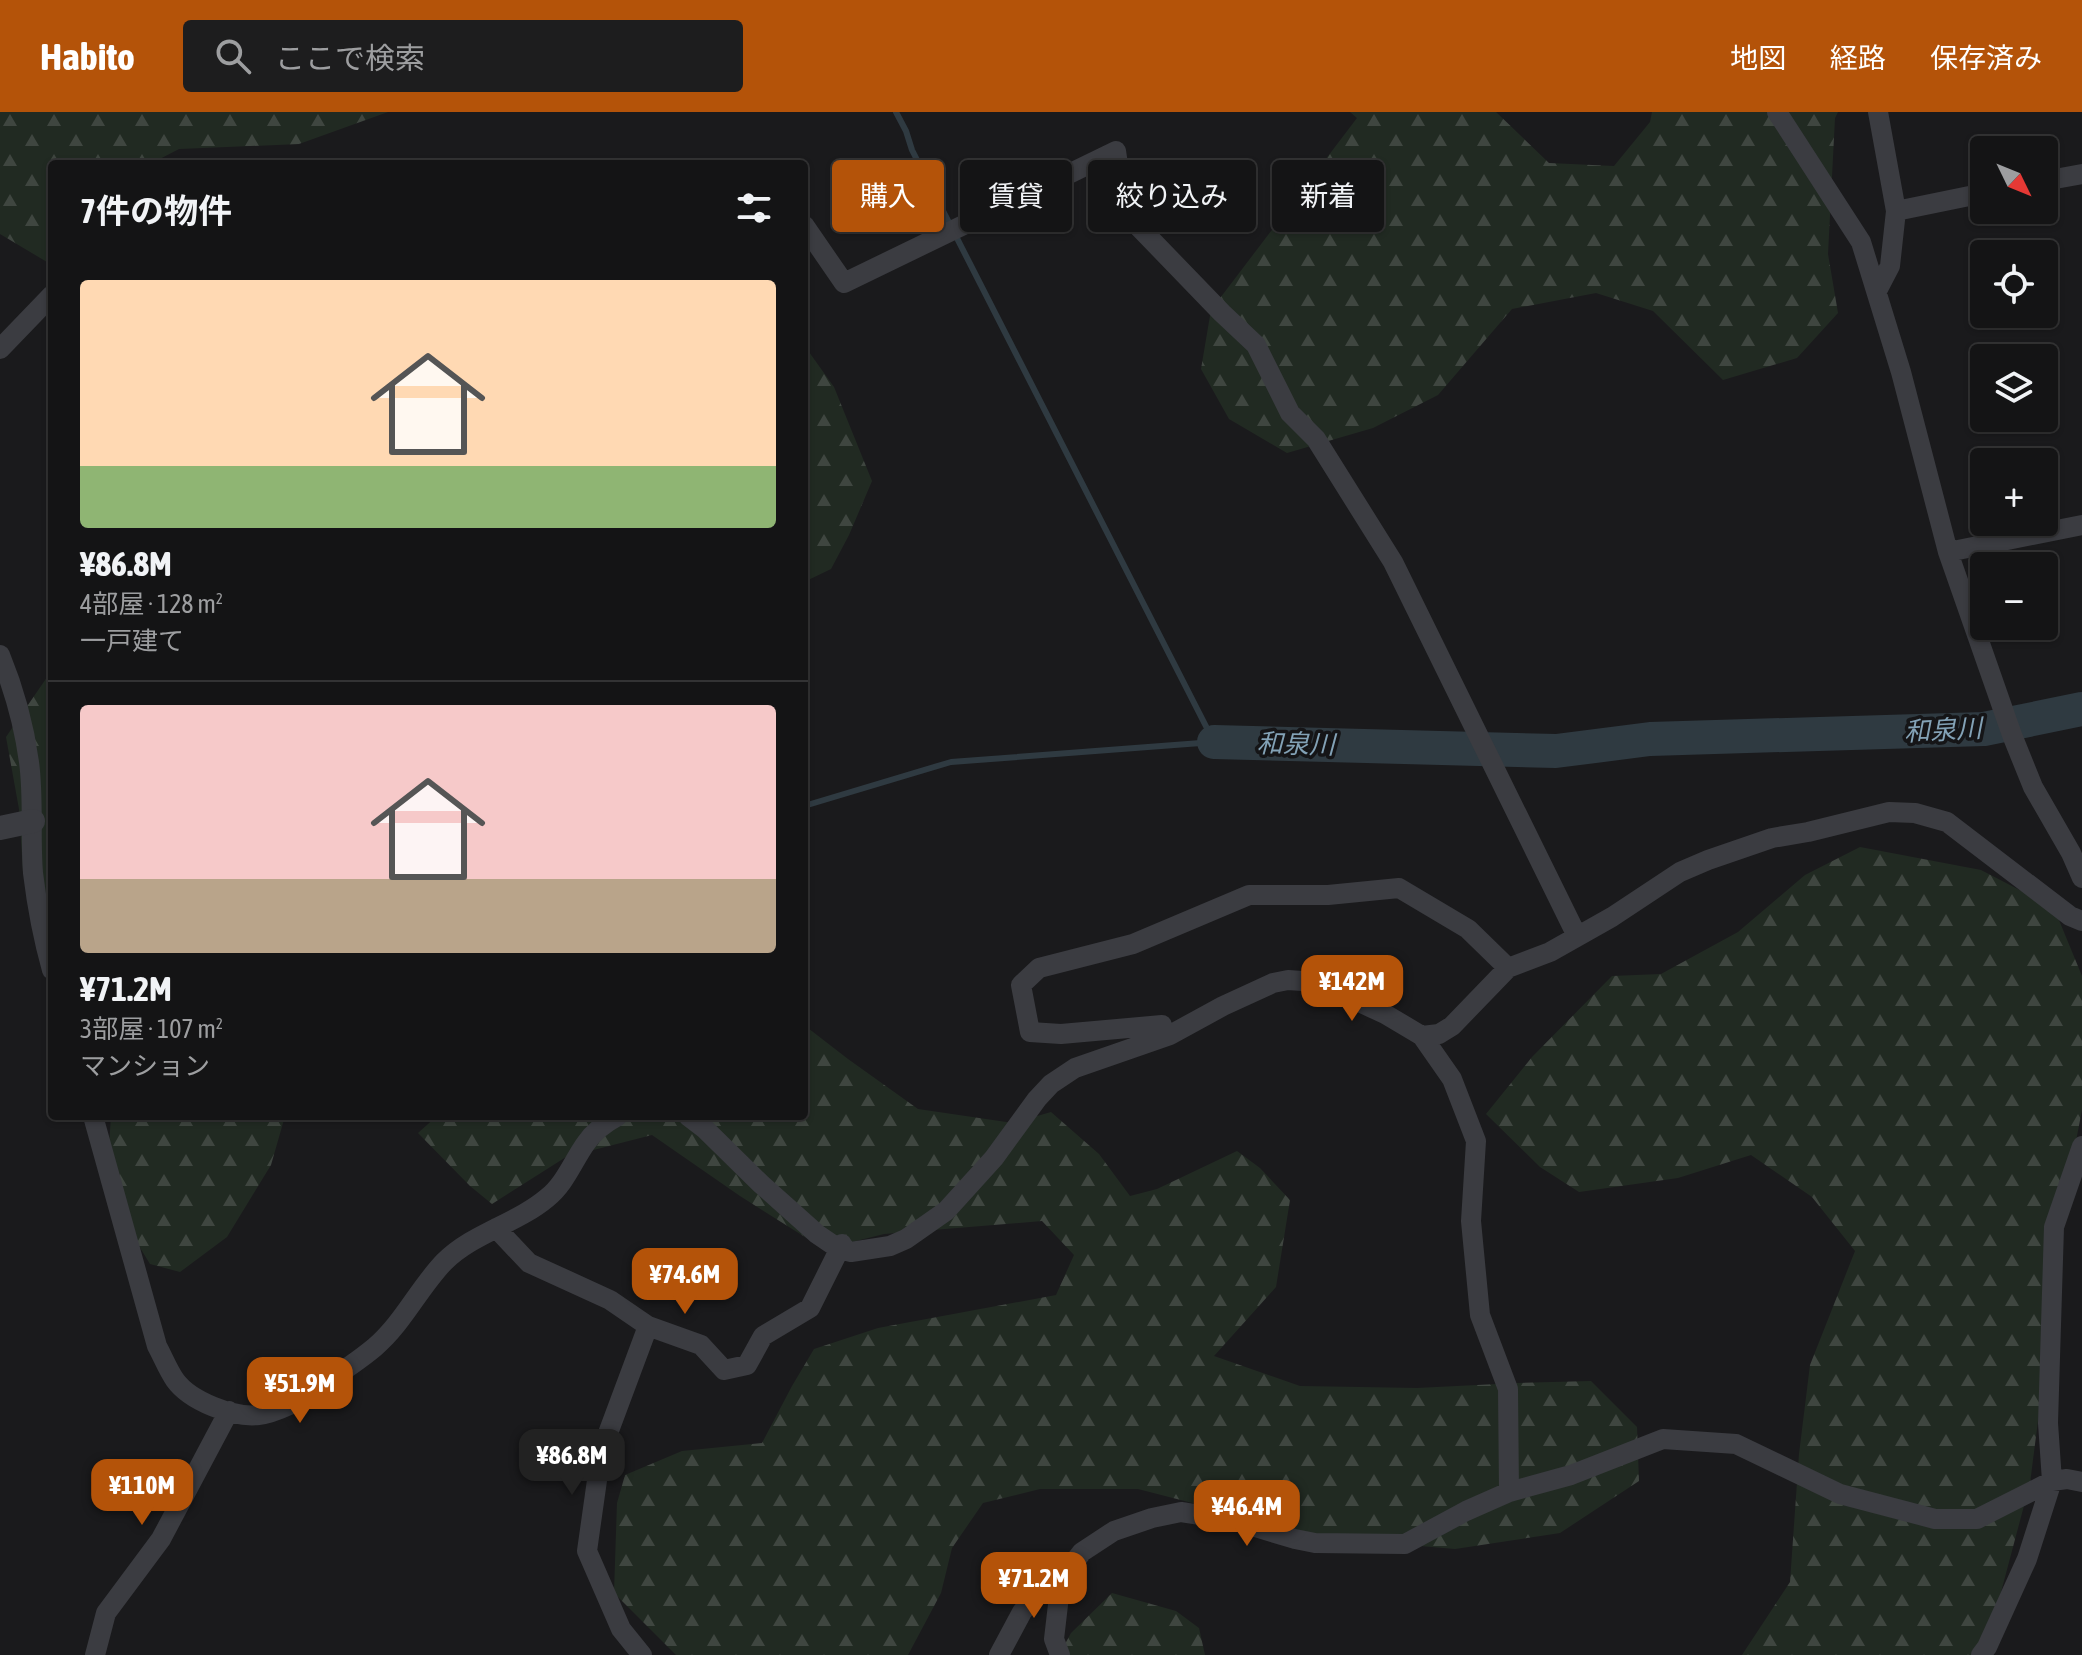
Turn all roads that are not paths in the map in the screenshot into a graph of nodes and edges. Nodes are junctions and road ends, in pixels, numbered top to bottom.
1 (1777, 112) edge
2 (1878, 112) edge
3 (2082, 174) edge
4 (2058, 178) edge
5 (1970, 196) edge
6 (1896, 211) junction
7 (808, 231) edge
8 (1877, 291) junction
9 (48, 299) edge
10 (0, 349) edge
11 (2082, 525) edge
12 (1948, 552) junction
13 (0, 655) edge
14 (33, 821) junction
15 (0, 828) edge
16 (2082, 878) edge
17 (2082, 921) edge
18 (1577, 936) junction
19 (48, 955) edge
20 (1508, 968) junction
21 (1162, 1025) dead end
22 (1422, 1036) junction
23 (94, 1120) edge
24 (611, 1120) edge
25 (693, 1120) edge
26 (2082, 1146) edge
27 (496, 1228) junction
28 (840, 1246) junction
29 (648, 1326) junction
30 (229, 1411) junction
31 (2052, 1481) junction
32 (2082, 1482) edge
33 (1509, 1492) junction
34 (1061, 1579) junction
35 (95, 1655) edge
36 (642, 1655) edge
37 (999, 1655) edge
38 (1060, 1655) edge
39 (1981, 1655) edge

1 - 8 street
2 - 6 street
3 - 4 street
5 - 6 street
6 - 8 street
7 - 18 street
8 - 12 street
9 - 10 street
11 - 12 street
12 - 16 street
13 - 14 street
14 - 15 street
14 - 19 street
17 - 18 street
18 - 20 street
20 - 21 street
20 - 22 street
22 - 28 street
22 - 33 street
23 - 30 street
24 - 27 street
25 - 28 street
26 - 31 street
27 - 29 street
27 - 30 street
28 - 29 street
29 - 36 street
30 - 35 street
31 - 32 street
31 - 33 street
31 - 39 street
33 - 34 street
34 - 37 street
34 - 38 street

